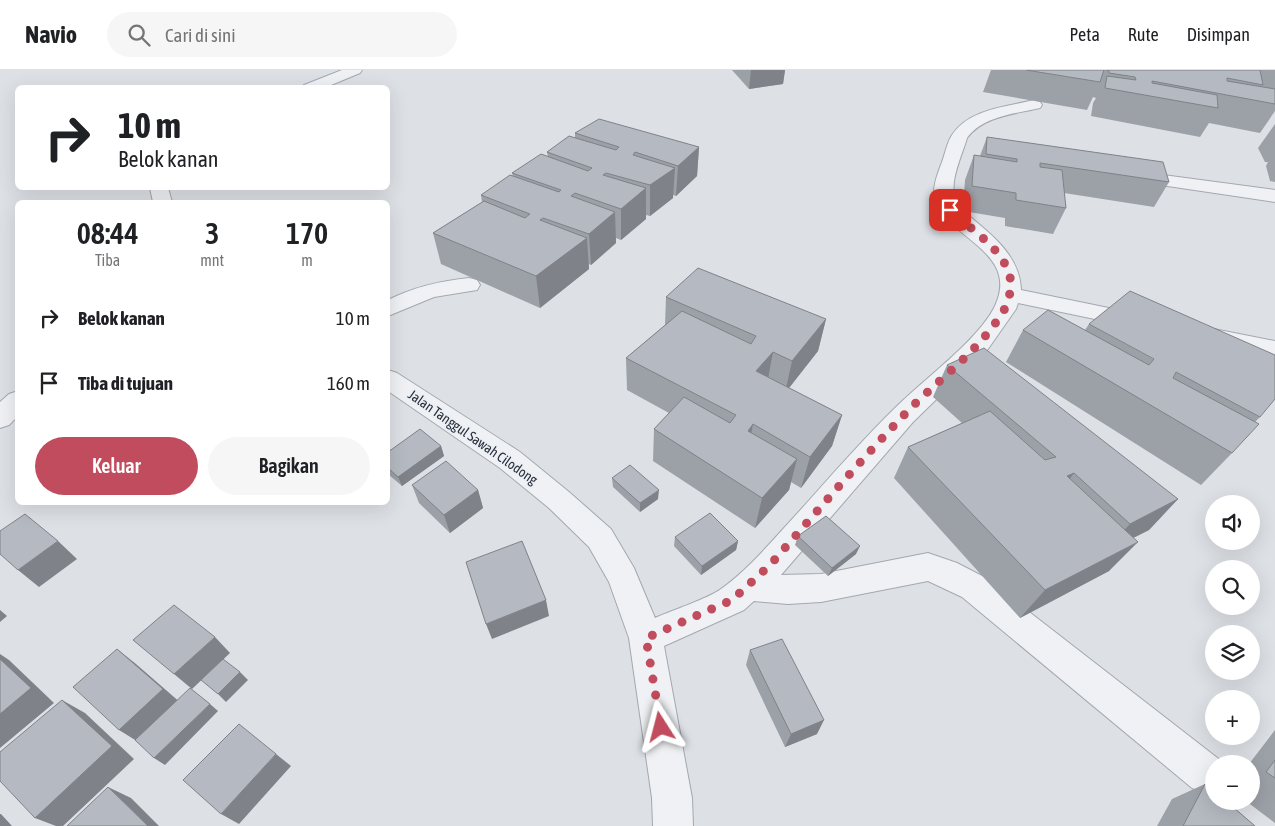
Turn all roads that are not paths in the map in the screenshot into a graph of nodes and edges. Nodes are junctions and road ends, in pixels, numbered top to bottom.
1 (355, 70) edge
2 (317, 85) edge
3 (1034, 105) dead end
4 (1113, 173) edge
5 (1275, 196) edge
6 (470, 285) dead end
7 (1010, 294) junction
8 (390, 308) edge
9 (1161, 326) edge
10 (1190, 332) edge
11 (1275, 349) edge
12 (390, 380) edge
13 (15, 403) edge
14 (0, 418) edge
15 (740, 593) junction
16 (646, 638) junction
17 (1205, 773) edge
18 (673, 826) edge

1 - 2 street
3 - 7 street
4 - 5 street
6 - 8 street
7 - 9 street
7 - 15 street
10 - 11 street
12 - 16 street, Jalan Tanggul Sawah Cilodong
13 - 14 street
15 - 16 street
15 - 17 street
16 - 18 street, Jalan Tanggul Sawah Cilodong

